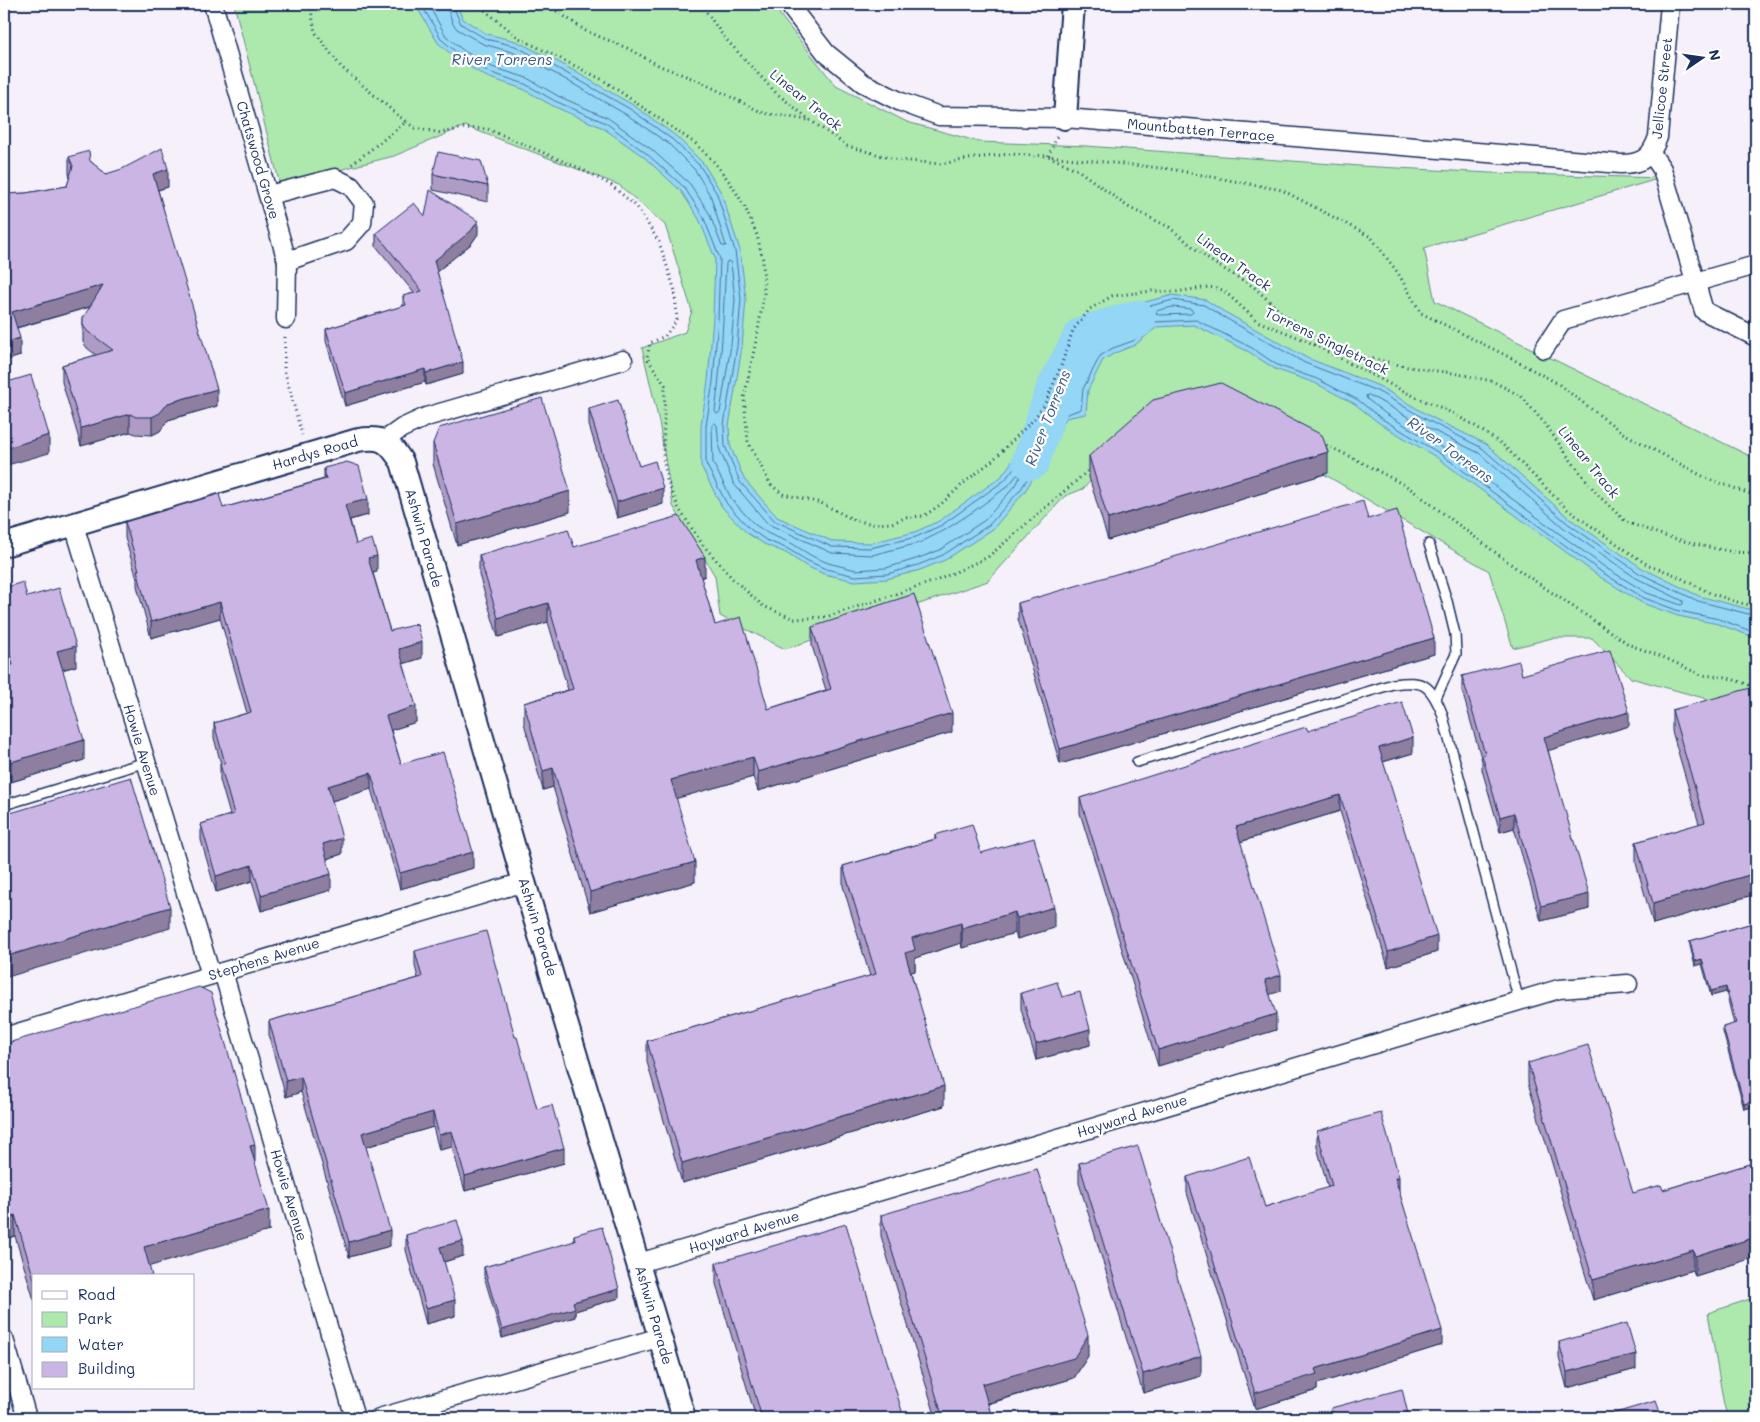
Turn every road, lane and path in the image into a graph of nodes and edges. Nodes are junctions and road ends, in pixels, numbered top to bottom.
1 (213, 4) edge
2 (310, 4) edge
3 (476, 4) edge
4 (549, 4) edge
5 (701, 4) edge
6 (790, 4) edge
7 (1073, 4) edge
8 (1670, 4) edge
9 (1065, 118) junction
10 (810, 120) junction
11 (406, 122) junction
12 (1651, 154) junction
13 (1048, 156) junction
14 (335, 178) junction
15 (269, 195) junction
16 (287, 260) junction
17 (1756, 265) edge
18 (1695, 282) junction
19 (286, 318) joint
20 (1756, 338) edge
21 (1544, 348) dead end
22 (623, 360) dead end
23 (384, 440) junction
24 (1320, 442) edge
25 (307, 455) junction
26 (1091, 468) edge
27 (1756, 496) edge
28 (74, 525) junction
29 (1429, 544) dead end
30 (4, 545) edge
31 (1756, 553) edge
32 (1756, 606) edge
33 (1756, 690) edge
34 (1436, 698) junction
35 (146, 762) junction
36 (1137, 762) dead end
37 (4, 806) edge
38 (524, 882) junction
39 (217, 973) junction
40 (1628, 984) dead end
41 (1519, 1001) junction
42 (4, 1037) edge
43 (639, 1263) junction
44 (661, 1337) junction
45 (4, 1339) edge
46 (27, 1418) edge
47 (355, 1418) edge
48 (379, 1418) edge
49 (684, 1418) edge

1 - 15 street, Chatswood Grove
2 - 11 path
3 - 32 path, Torrens Singletrack
4 - 10 path
5 - 10 path, Linear Track
6 - 9 street, Mountbatten Terrace
7 - 9 street
8 - 12 street, Jellicoe Street
9 - 12 street, Mountbatten Terrace
10 - 13 path, Linear Track
11 - 14 path
11 - 26 path
12 - 18 street, Jellicoe Street
13 - 27 path
13 - 31 path, Linear Track
14 - 15 street
14 - 16 street
15 - 16 street, Chatswood Grove
16 - 19 street, Chatswood Grove
17 - 18 street
18 - 20 street, Jellicoe Street
18 - 21 street
19 - 25 path
22 - 23 street
23 - 25 street, Hardys Road
23 - 38 street, Ashwin Parade
24 - 33 path
25 - 28 street, Hardys Road
28 - 30 street, Hardys Road
28 - 35 street, Howie Avenue
29 - 34 lane
34 - 36 lane
34 - 41 lane
35 - 37 lane
35 - 39 street, Howie Avenue
38 - 39 street, Stephens Avenue
38 - 43 street, Ashwin Parade
39 - 42 street, Stephens Avenue
39 - 47 street, Howie Avenue
40 - 41 street, Hayward Avenue
41 - 43 street, Hayward Avenue
43 - 44 street, Ashwin Parade
44 - 48 street
44 - 49 street, Ashwin Parade
45 - 46 street

